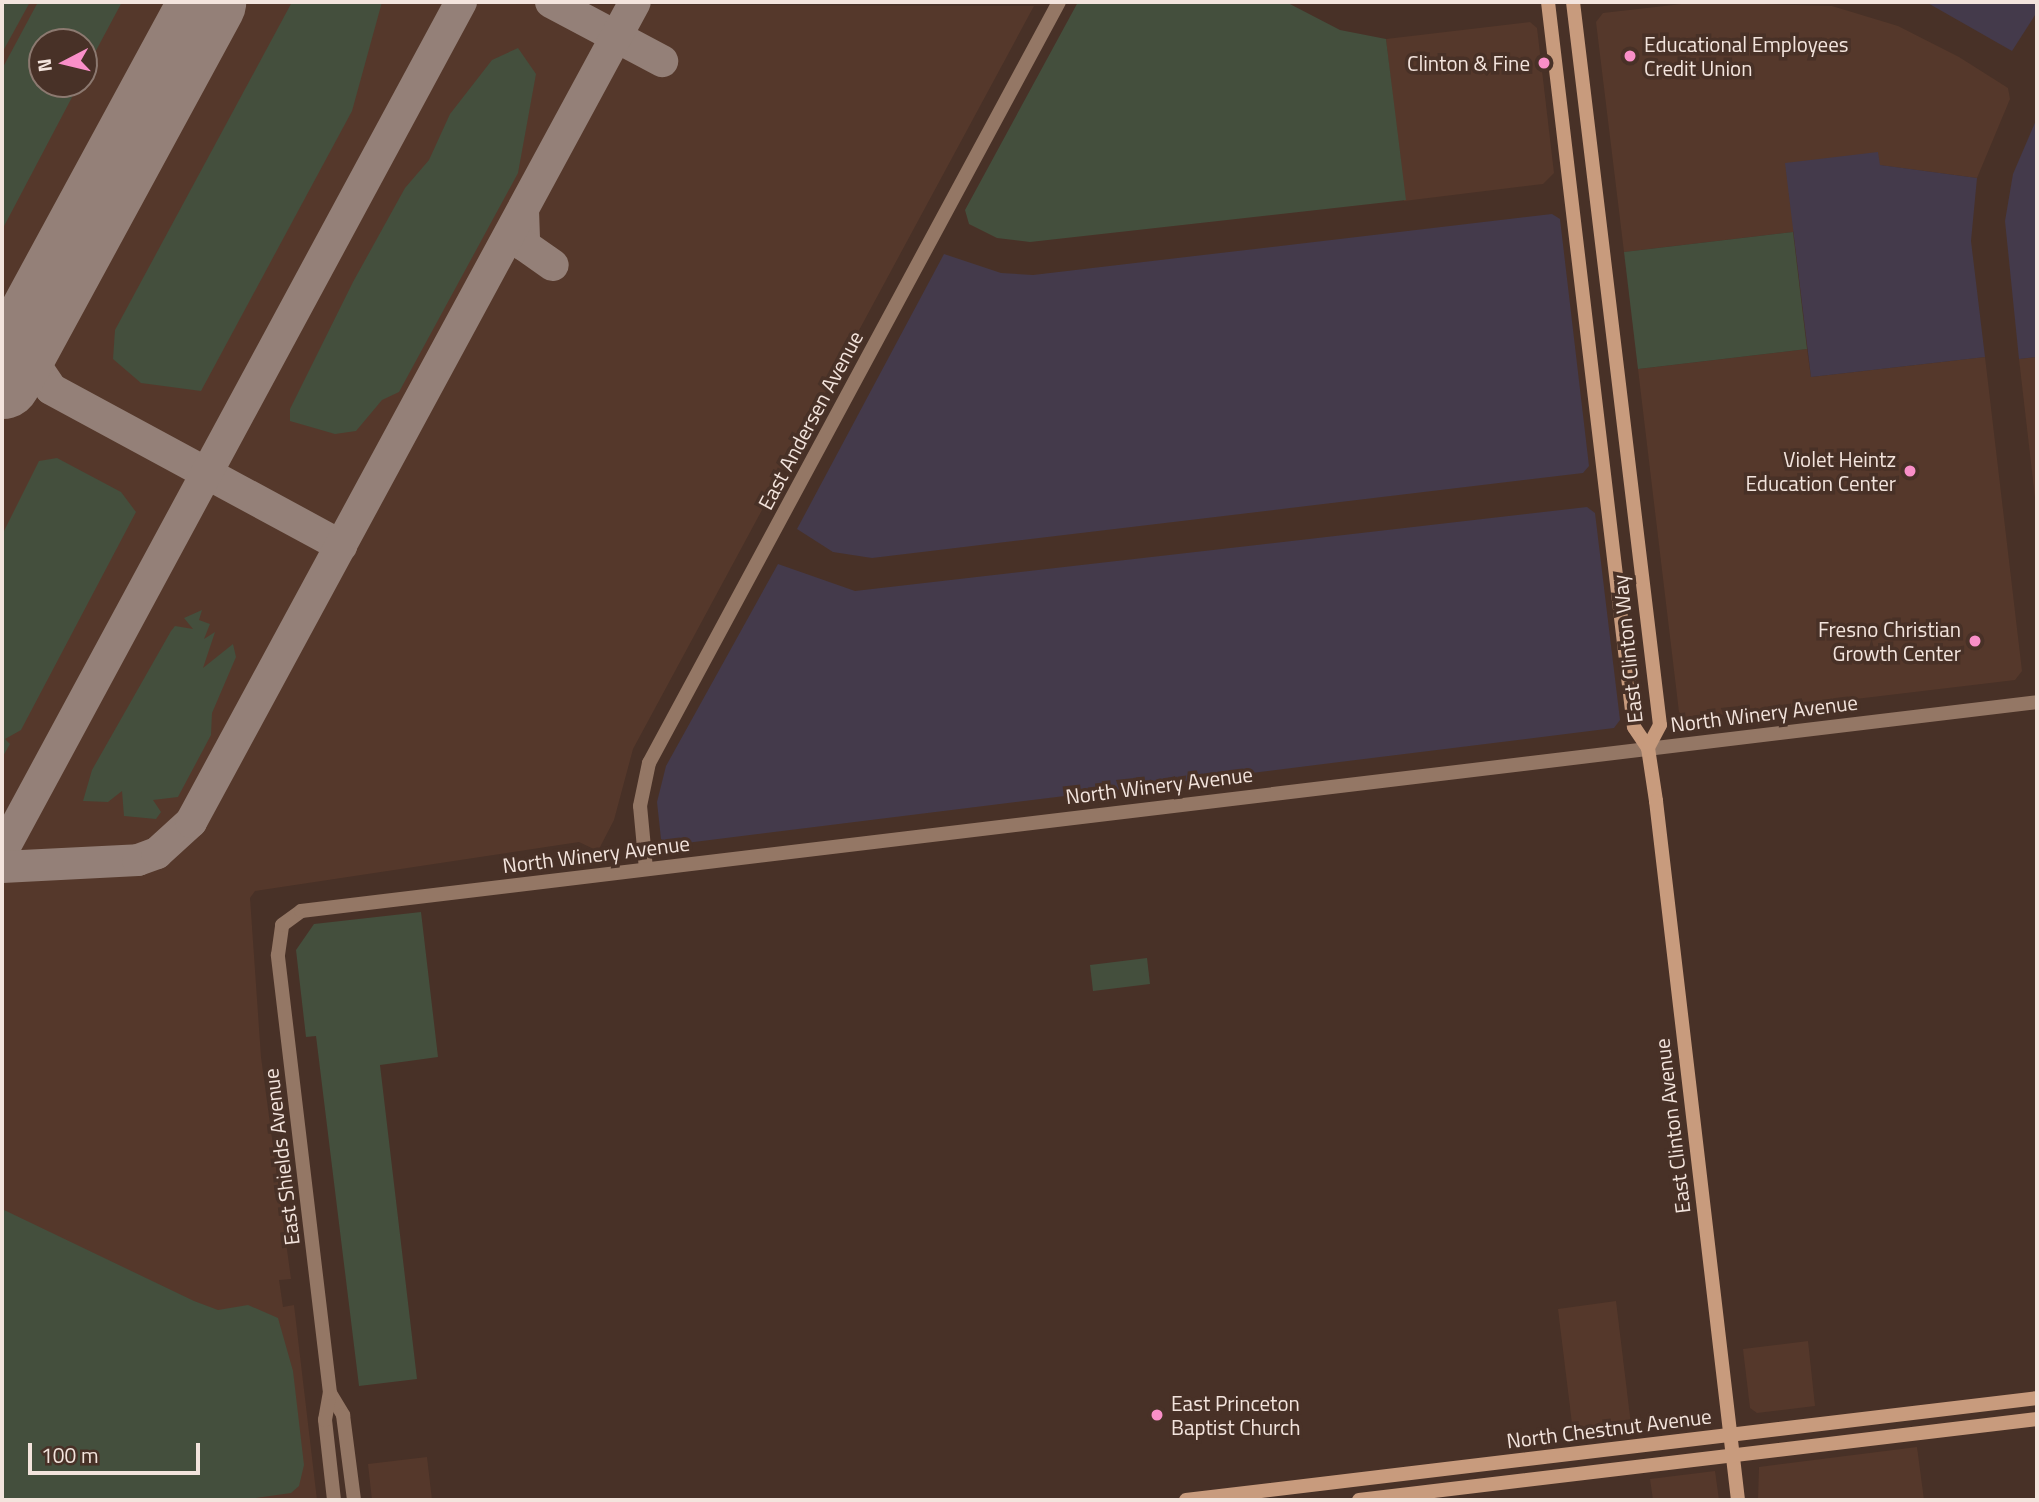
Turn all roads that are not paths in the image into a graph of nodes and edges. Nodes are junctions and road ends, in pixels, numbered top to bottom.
1 (1059, 2) edge
2 (1548, 2) edge
3 (1573, 2) edge
4 (2037, 702) edge
5 (1648, 748) junction
6 (646, 869) junction
7 (288, 919) joint
8 (330, 1394) junction
9 (2037, 1398) edge
10 (2037, 1419) edge
11 (1730, 1435) junction
12 (1733, 1456) junction
13 (334, 1500) edge
14 (354, 1500) edge
15 (1186, 1500) edge
16 (1359, 1500) edge
17 (1738, 1500) edge

1 - 6 street, East Andersen Avenue
2 - 5 main road, East Clinton Way
3 - 5 main road, East Clinton Way
4 - 5 street, North Winery Avenue
5 - 6 street, North Winery Avenue
5 - 11 main road, East Clinton Avenue
6 - 7 street, North Winery Avenue
7 - 8 street, East Shields Avenue
8 - 13 street, East Shields Avenue
8 - 14 street, East Shields Avenue
9 - 11 main road, North Chestnut Avenue
10 - 12 main road, North Chestnut Avenue
11 - 12 main road, East Clinton Avenue
11 - 15 main road, North Chestnut Avenue
12 - 16 main road, North Chestnut Avenue
12 - 17 main road, East Clinton Avenue

